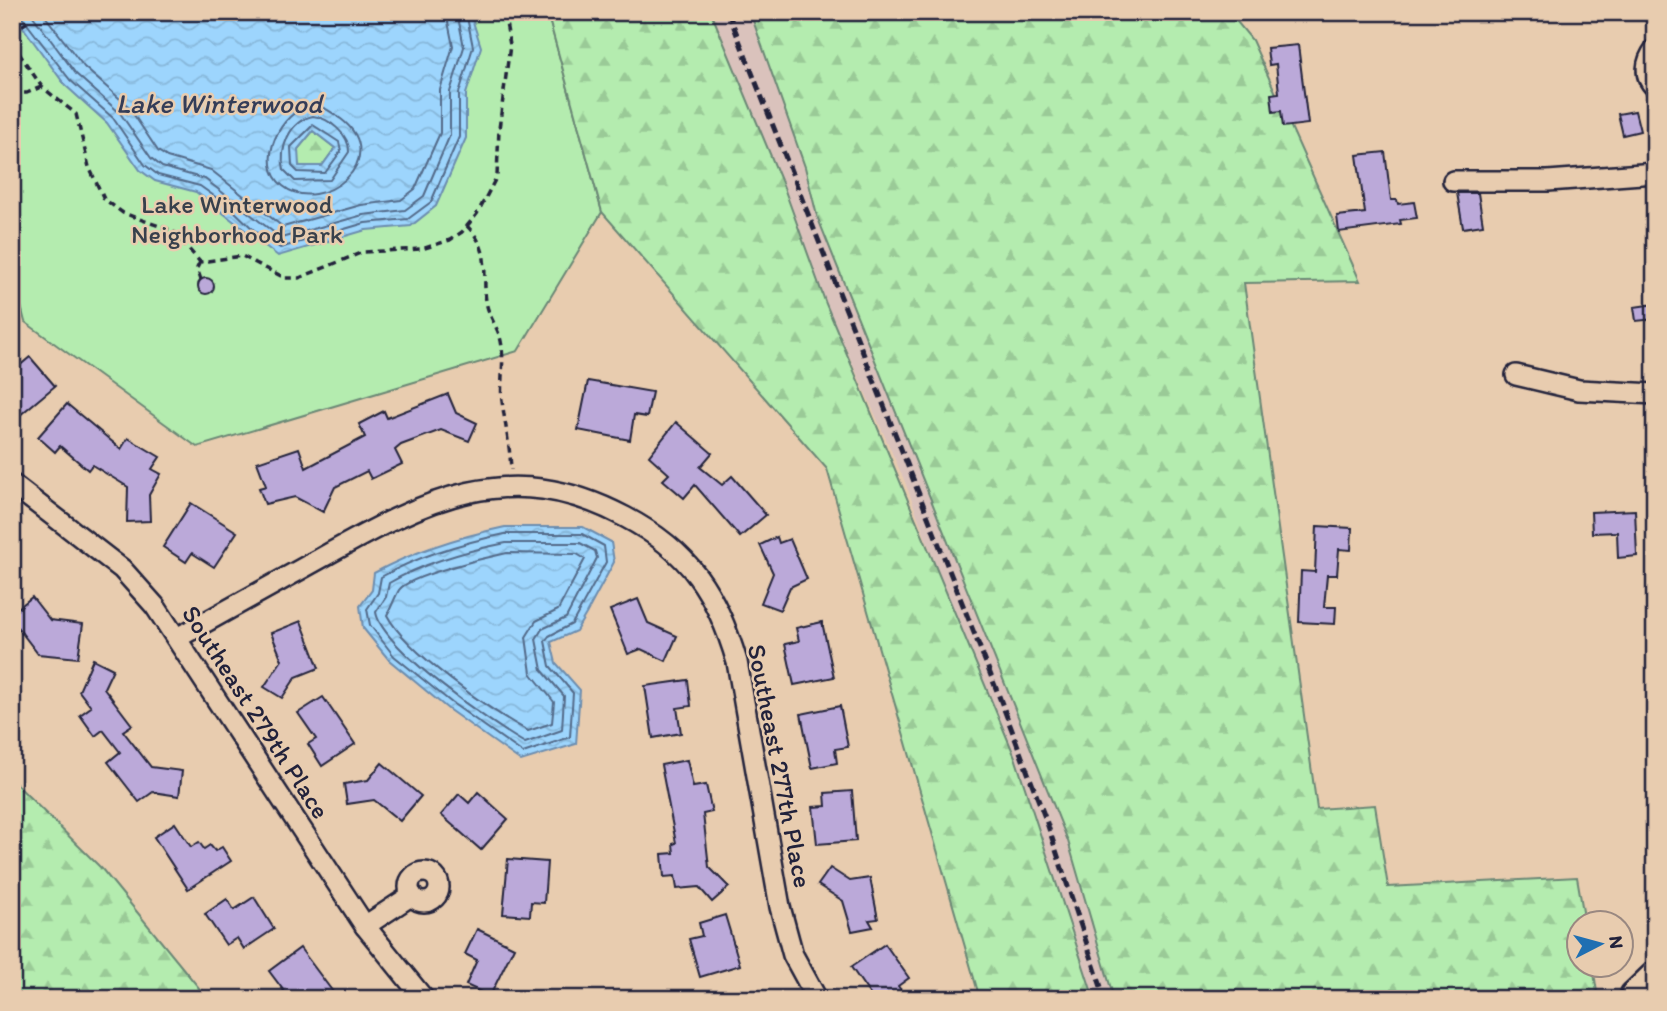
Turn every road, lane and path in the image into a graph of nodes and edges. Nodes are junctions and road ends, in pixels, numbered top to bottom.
1 (504, 12) edge
2 (29, 21) dead end
3 (12, 32) edge
4 (12, 43) edge
5 (1655, 49) edge
6 (41, 87) junction
7 (1655, 87) edge
8 (12, 93) edge
9 (1655, 173) edge
10 (1453, 181) dead end
11 (467, 226) junction
12 (200, 262) junction
13 (201, 280) dead end
14 (1516, 375) dead end
15 (1655, 394) edge
16 (12, 484) edge
17 (511, 488) junction
18 (177, 638) junction
19 (412, 895) dead end
20 (365, 926) junction
21 (1655, 970) edge
22 (1630, 993) dead end
23 (424, 999) edge
24 (817, 999) edge

1 - 11 path
2 - 3 path
4 - 6 path
5 - 7 street
6 - 8 path
6 - 12 path
9 - 10 street
11 - 12 path
11 - 17 path
12 - 13 path
14 - 15 street
16 - 18 street, Southeast 279th Place
17 - 18 street, Southeast 277th Place
17 - 24 street, Southeast 277th Place
18 - 20 street, Southeast 279th Place
19 - 20 street
20 - 23 street, Southeast 279th Place
21 - 22 street

